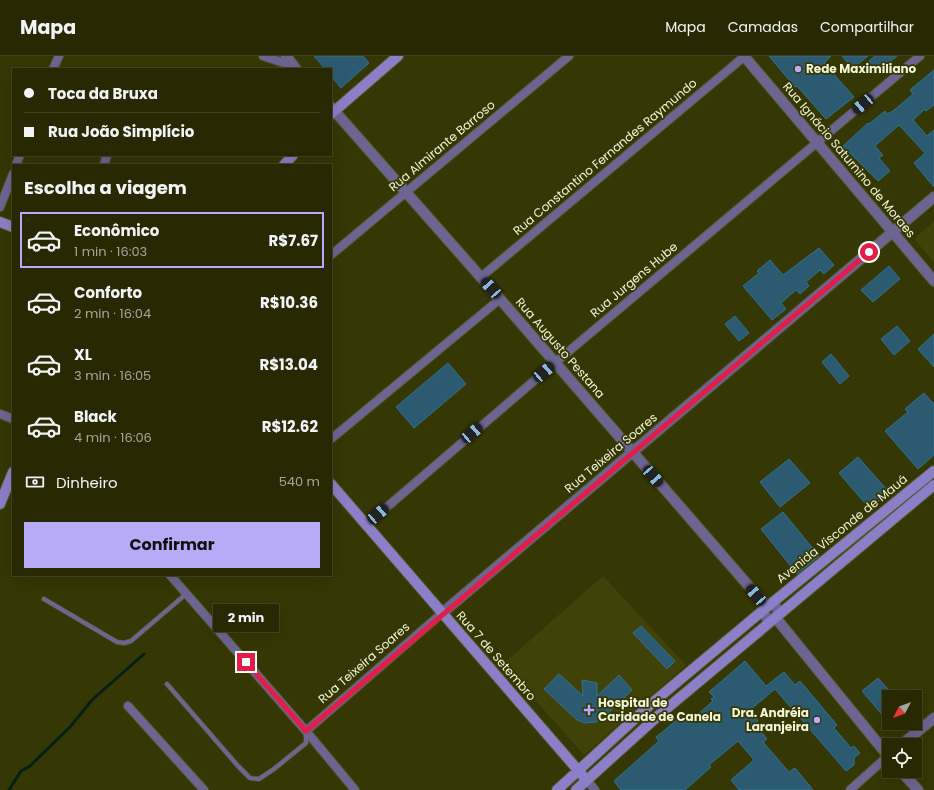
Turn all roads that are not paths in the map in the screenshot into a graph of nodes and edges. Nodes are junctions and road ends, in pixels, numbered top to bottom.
1 (59, 56) edge
2 (263, 56) edge
3 (286, 56) edge
4 (398, 56) edge
5 (569, 56) edge
6 (745, 56) edge
7 (920, 56) edge
8 (295, 67) edge
9 (53, 68) edge
10 (332, 111) edge
11 (818, 143) junction
12 (292, 156) edge
13 (285, 164) edge
14 (12, 177) edge
15 (405, 192) junction
16 (934, 197) edge
17 (0, 207) edge
18 (0, 222) edge
19 (12, 227) edge
20 (893, 232) junction
21 (332, 254) edge
22 (481, 277) junction
23 (934, 280) edge
24 (500, 298) junction
25 (556, 362) junction
26 (0, 414) edge
27 (12, 419) edge
28 (332, 438) edge
29 (633, 452) junction
30 (934, 471) edge
31 (12, 474) edge
32 (332, 485) edge
33 (934, 485) edge
34 (0, 504) edge
35 (366, 525) junction
36 (171, 576) edge
37 (187, 594) junction
38 (44, 599) dead end
39 (767, 607) junction
40 (442, 614) junction
41 (775, 617) junction
42 (167, 684) dead end
43 (651, 704) junction
44 (128, 706) dead end
45 (659, 714) junction
46 (934, 718) edge
47 (306, 731) junction
48 (910, 738) edge
49 (882, 747) edge
50 (882, 762) edge
51 (579, 771) junction
52 (907, 778) edge
53 (587, 780) junction
54 (204, 790) edge
55 (355, 790) edge
56 (556, 790) edge
57 (576, 790) edge
58 (595, 790) edge
59 (850, 790) edge
60 (918, 790) edge

1 - 9 street
2 - 8 street
3 - 8 street
4 - 10 main road
5 - 15 street, Rua Almirante Barroso
6 - 11 street, Rua Ignácio Saturnino de Moraes
6 - 22 street, Rua Constantino Fernandes Raymundo
7 - 11 street, Rua Jurgens Hube
10 - 15 street, Rua Augusto Pestana
11 - 20 street, Rua Ignácio Saturnino de Moraes
11 - 25 street, Rua Jurgens Hube
12 - 13 main road
14 - 17 street
15 - 21 street, Rua Almirante Barroso
15 - 22 street, Rua Augusto Pestana
16 - 20 street, Rua Teixeira Soares
18 - 19 main road
20 - 23 street, Rua Ignácio Saturnino de Moraes
20 - 29 street, Rua Teixeira Soares
22 - 24 street, Rua Augusto Pestana
24 - 25 street, Rua Augusto Pestana
24 - 28 street
25 - 29 street, Rua Augusto Pestana
25 - 35 street, Rua Jurgens Hube
26 - 27 street
29 - 39 street, Rua Augusto Pestana
29 - 40 street, Rua Teixeira Soares
30 - 39 main road, Avenida Visconde de Mauá
31 - 34 main road
32 - 35 main road, Rua 7 de Setembro
33 - 41 main road, Avenida Visconde de Mauá
35 - 40 main road, Rua 7 de Setembro
36 - 37 street
37 - 38 lane
37 - 47 street
39 - 41 street
39 - 43 main road, Avenida Visconde de Mauá
40 - 47 street, Rua Teixeira Soares
40 - 51 main road, Rua 7 de Setembro
41 - 45 main road, Avenida Visconde de Mauá
41 - 49 street
42 - 47 lane
43 - 45 main road
43 - 51 main road, Avenida Visconde de Mauá
44 - 54 street
45 - 53 main road, Avenida Visconde de Mauá
46 - 48 street
47 - 55 street
50 - 59 street
51 - 53 main road, Rua 7 de Setembro
51 - 56 main road, Avenida Visconde de Mauá
52 - 60 street
53 - 57 main road, Avenida Visconde de Mauá
53 - 58 street, Rua 7 de Setembro

